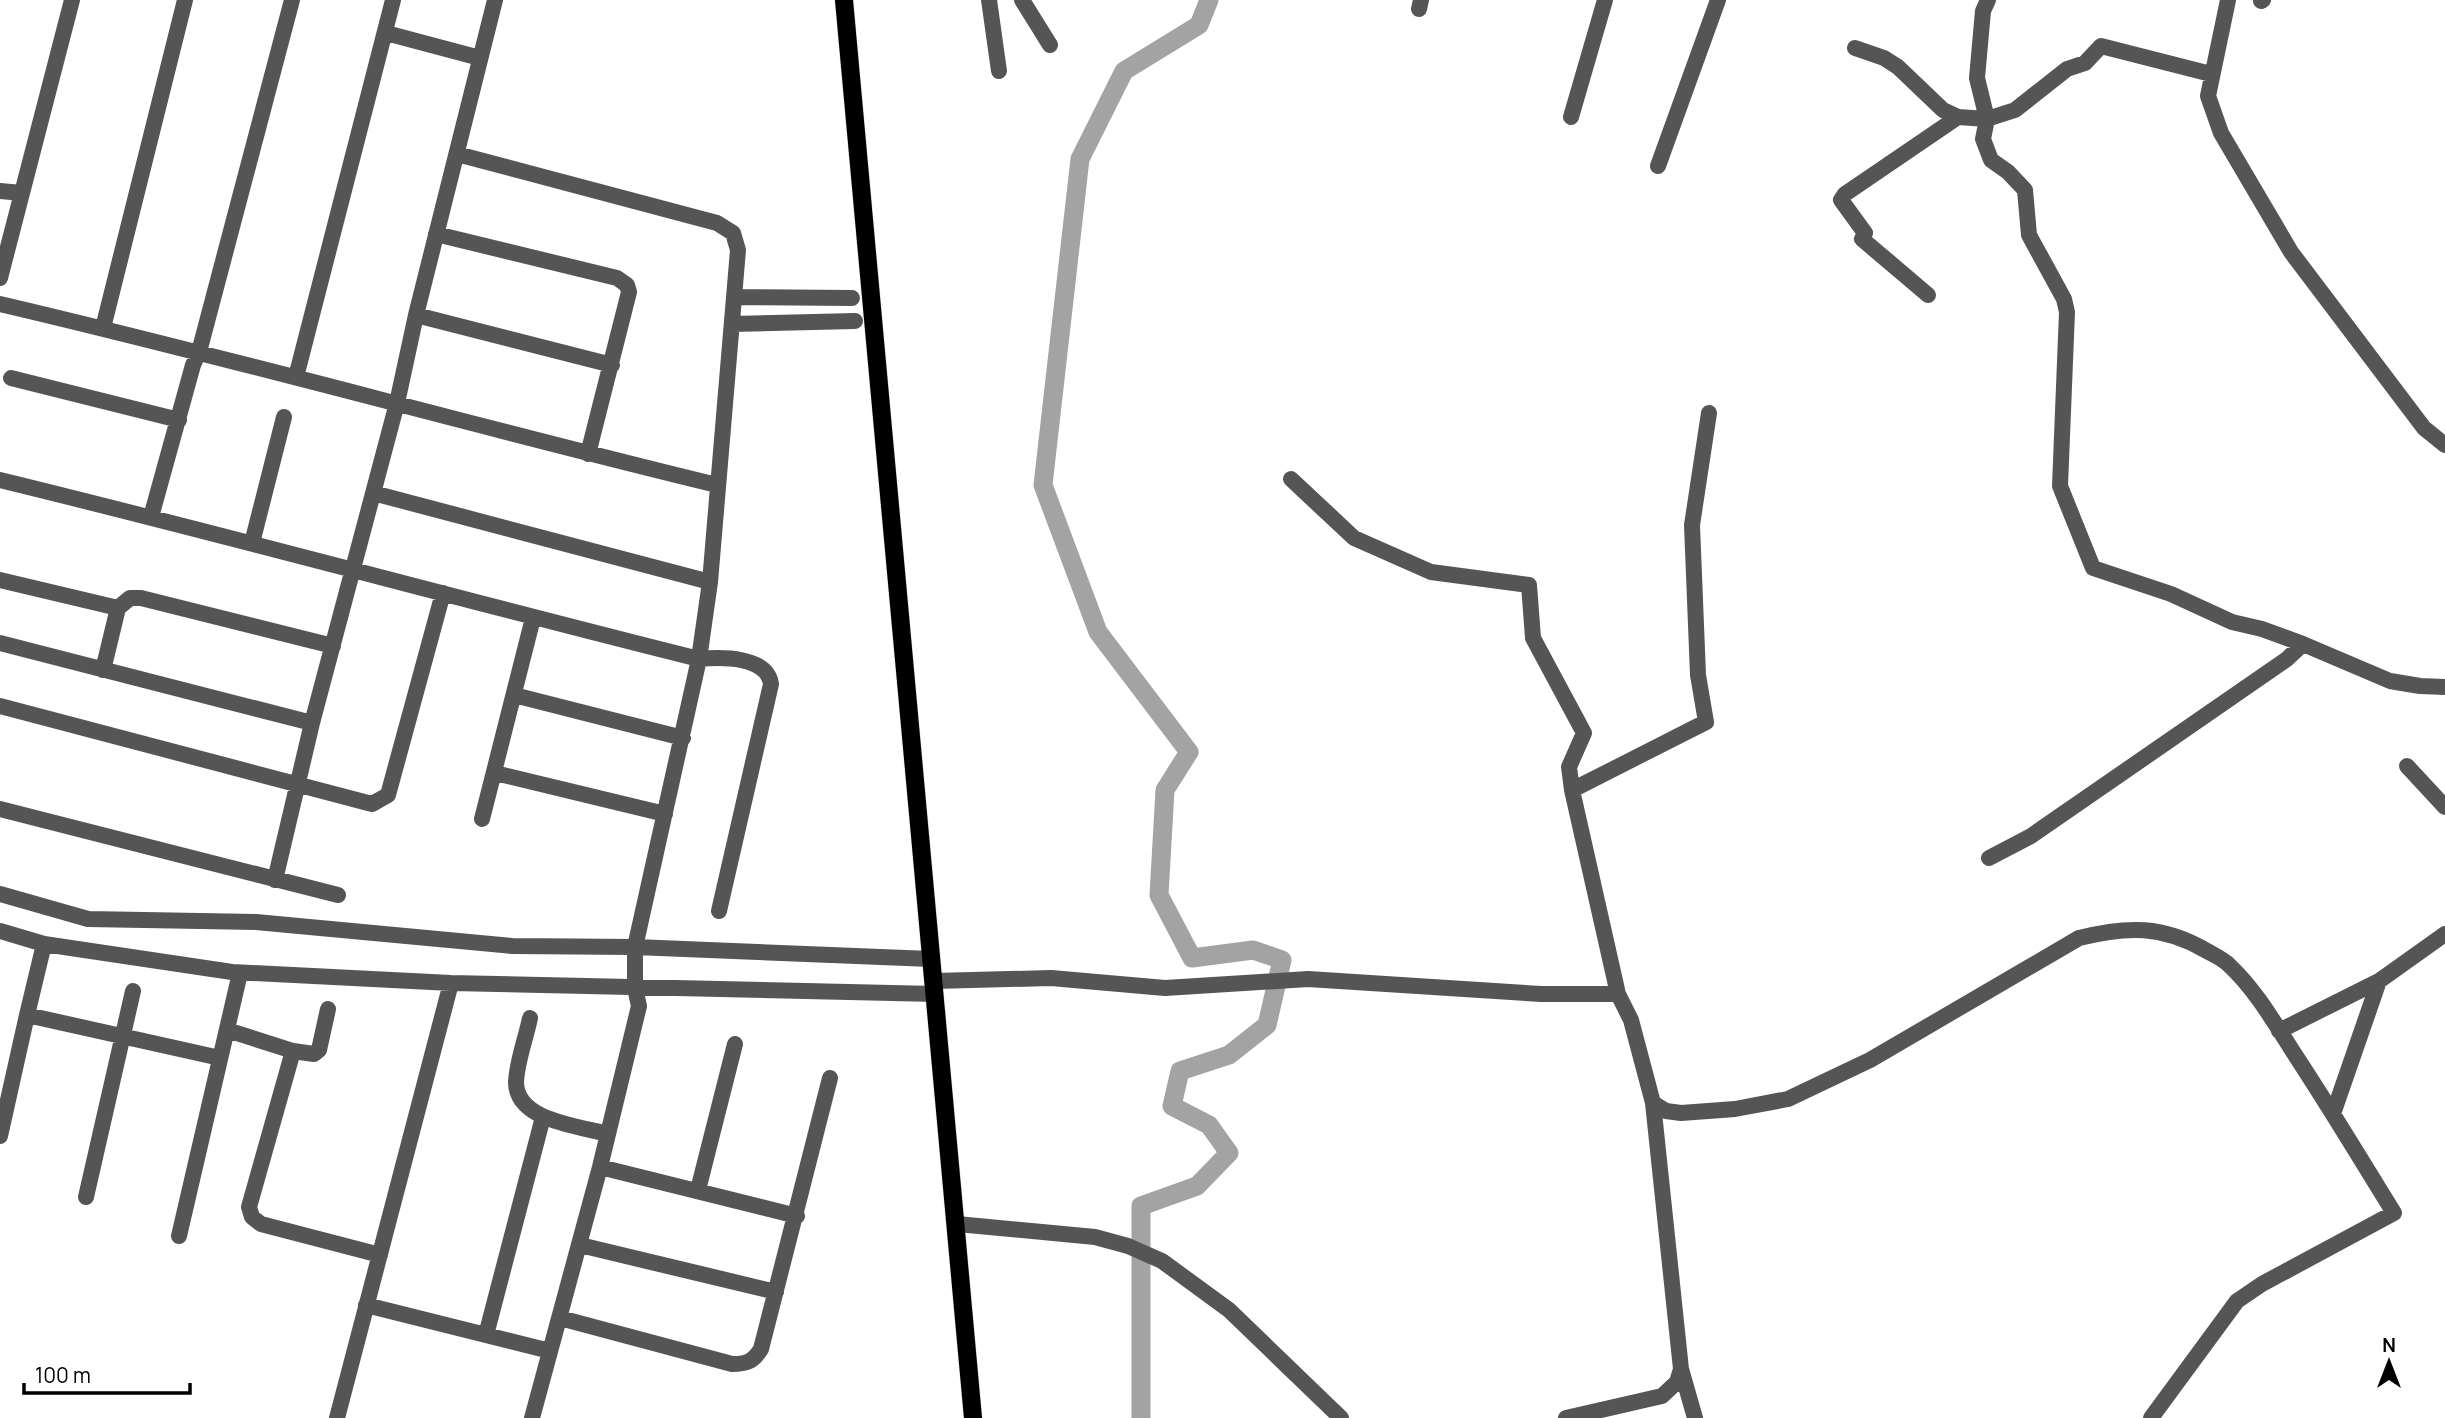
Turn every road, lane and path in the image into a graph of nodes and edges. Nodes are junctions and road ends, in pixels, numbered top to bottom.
1 (72, 0) edge
2 (186, 0) edge
3 (292, 0) edge
4 (393, 0) edge
5 (495, 0) edge
6 (844, 0) edge
7 (989, 0) edge
8 (1022, 0) edge
9 (1605, 0) edge
10 (1718, 0) edge
11 (1988, 0) edge
12 (2228, 0) edge
13 (386, 33) junction
14 (1050, 45) dead end
15 (1855, 48) dead end
16 (480, 58) junction
17 (999, 71) dead end
18 (2211, 74) junction
19 (1572, 117) dead end
20 (1958, 117) junction
21 (1987, 119) junction
22 (457, 154) junction
23 (1658, 166) dead end
24 (0, 191) edge
25 (22, 193) junction
26 (436, 234) junction
27 (0, 278) edge
28 (1928, 295) dead end
29 (734, 297) junction
30 (852, 298) dead end
31 (0, 304) edge
32 (416, 315) junction
33 (855, 321) dead end
34 (732, 324) junction
35 (103, 328) junction
36 (199, 352) junction
37 (612, 365) junction
38 (296, 377) junction
39 (11, 378) dead end
40 (397, 403) junction
41 (1709, 413) dead end
42 (284, 417) dead end
43 (179, 420) junction
44 (2445, 445) edge
45 (587, 454) junction
46 (1291, 479) dead end
47 (0, 480) edge
48 (717, 485) junction
49 (373, 494) junction
50 (151, 517) junction
51 (252, 543) junction
52 (352, 568) junction
53 (0, 580) edge
54 (710, 582) junction
55 (443, 593) junction
56 (118, 608) junction
57 (533, 618) junction
58 (0, 643) edge
59 (2303, 644) junction
60 (333, 646) junction
61 (699, 659) junction
62 (103, 670) junction
63 (2445, 687) edge
64 (514, 695) junction
65 (0, 706) edge
66 (312, 723) junction
67 (683, 738) junction
68 (2407, 766) dead end
69 (495, 773) junction
70 (298, 783) junction
71 (1572, 790) junction
72 (2445, 807) edge
73 (0, 809) edge
74 (665, 814) junction
75 (482, 819) dead end
76 (1989, 858) dead end
77 (275, 880) junction
78 (0, 894) edge
79 (338, 895) dead end
80 (719, 911) dead end
81 (0, 931) edge
82 (2445, 934) edge
83 (44, 944) junction
84 (635, 947) junction
85 (931, 959) junction
86 (240, 973) junction
87 (2379, 981) junction
88 (451, 983) junction
89 (635, 988) junction
90 (934, 988) junction
91 (132, 991) dead end
92 (1618, 994) junction
93 (328, 1009) dead end
94 (27, 1015) junction
95 (530, 1018) dead end
96 (227, 1030) junction
97 (2279, 1031) junction
98 (122, 1036) junction
99 (735, 1044) dead end
100 (293, 1051) junction
101 (220, 1058) junction
102 (831, 1078) dead end
103 (1653, 1103) junction
104 (2333, 1114) junction
105 (542, 1117) junction
106 (608, 1134) junction
107 (0, 1136) edge
108 (600, 1167) junction
109 (698, 1190) junction
110 (86, 1197) dead end
111 (797, 1216) junction
112 (957, 1224) junction
113 (179, 1236) dead end
114 (579, 1245) junction
115 (380, 1255) junction
116 (776, 1293) junction
117 (366, 1305) junction
118 (560, 1318) junction
119 (486, 1335) junction
120 (550, 1351) junction
121 (1681, 1369) junction
122 (1572, 1417) edge
123 (337, 1418) edge
124 (532, 1418) edge
125 (973, 1418) edge
126 (1341, 1418) edge
127 (1695, 1418) edge
128 (2151, 1418) edge

1 - 25 street
2 - 35 street
3 - 36 street
4 - 13 street
5 - 16 street
6 - 85 main road
7 - 17 street
8 - 14 street
9 - 19 street
10 - 23 street
11 - 21 street
12 - 18 street
13 - 16 street
13 - 38 street
15 - 20 street
16 - 22 street
18 - 21 street
18 - 44 street
20 - 21 street
20 - 28 street
21 - 59 street
22 - 26 street
22 - 29 street
24 - 25 street
25 - 27 street
26 - 32 street
26 - 37 street
29 - 30 street
29 - 34 street
31 - 35 street
32 - 37 street
32 - 40 street
33 - 34 street
34 - 48 street
35 - 36 street
36 - 38 street
36 - 43 street
37 - 45 street
38 - 40 street
39 - 43 street
40 - 45 street
40 - 49 street
41 - 71 street
42 - 51 street
43 - 50 street
45 - 48 street
46 - 71 street
47 - 50 street
48 - 54 street
49 - 52 street
49 - 54 street
50 - 51 street
51 - 52 street
52 - 55 street
52 - 60 street
53 - 56 street
54 - 61 street
55 - 57 street
55 - 70 street
56 - 60 street
56 - 62 street
57 - 61 street
57 - 64 street
58 - 62 street
59 - 63 street
59 - 76 street
60 - 66 street
61 - 67 street
61 - 80 street
62 - 66 street
64 - 67 street
64 - 69 street
65 - 70 street
66 - 70 street
67 - 74 street
68 - 72 street
69 - 74 street
69 - 75 street
70 - 77 street
71 - 92 street
73 - 77 street
74 - 84 street
77 - 79 street
78 - 84 street
81 - 83 street
82 - 87 street
83 - 86 street
83 - 94 street
84 - 85 street
84 - 89 street
85 - 90 main road
86 - 88 street
86 - 96 street
87 - 97 street
87 - 104 street
88 - 89 street
88 - 115 street
89 - 90 street
89 - 106 street
90 - 92 street
90 - 112 main road
91 - 98 street
92 - 103 street
93 - 100 street
94 - 98 street
94 - 107 street
95 - 105 street
96 - 100 street
96 - 101 street
97 - 103 street
97 - 104 street
98 - 101 street
98 - 110 street
99 - 109 street
100 - 115 street
101 - 113 street
102 - 111 street
103 - 121 street
104 - 128 street
105 - 106 street
105 - 119 street
106 - 108 street
108 - 109 street
108 - 114 street
109 - 111 street
111 - 116 street
112 - 125 main road
112 - 126 street
114 - 116 street
114 - 118 street
115 - 117 street
116 - 118 street
117 - 119 street
117 - 123 street
118 - 120 street
119 - 120 street
120 - 124 street
121 - 122 street
121 - 127 street

